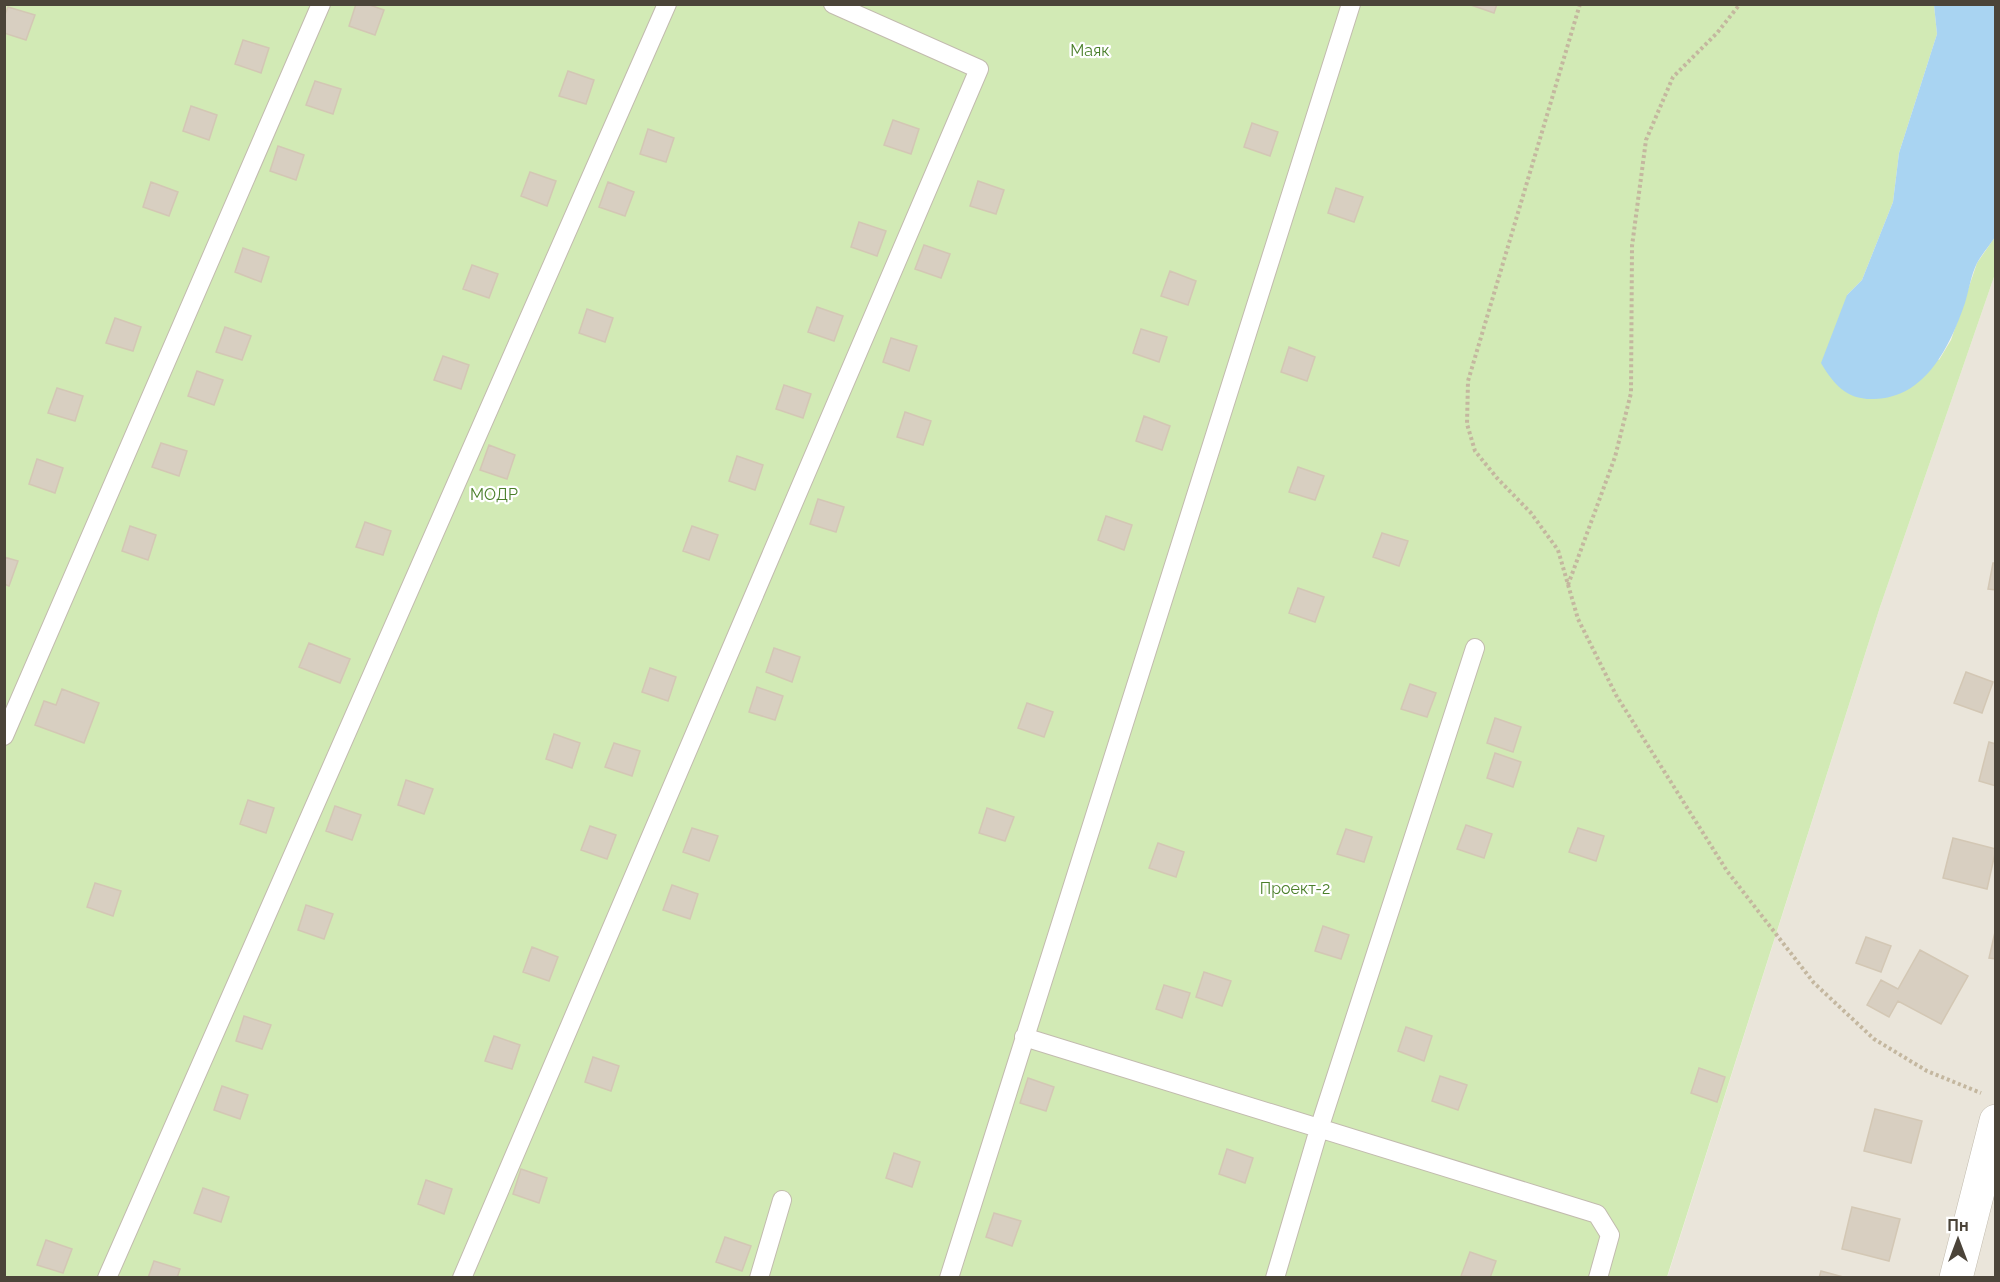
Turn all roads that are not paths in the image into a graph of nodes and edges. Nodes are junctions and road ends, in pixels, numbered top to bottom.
1 (321, 4) edge
2 (667, 4) edge
3 (833, 4) edge
4 (1350, 4) edge
5 (1475, 648) dead end
6 (4, 736) edge
7 (1024, 1037) junction
8 (1991, 1108) edge
9 (1319, 1129) junction
10 (782, 1200) dead end
11 (107, 1278) edge
12 (462, 1278) edge
13 (759, 1278) edge
14 (949, 1278) edge
15 (1275, 1278) edge
16 (1598, 1278) edge
17 (1956, 1278) edge

1 - 6 lane
2 - 11 lane
3 - 12 lane
4 - 7 lane
5 - 9 lane
7 - 9 lane
7 - 14 lane
8 - 17 street
9 - 15 lane
9 - 16 lane
10 - 13 lane

